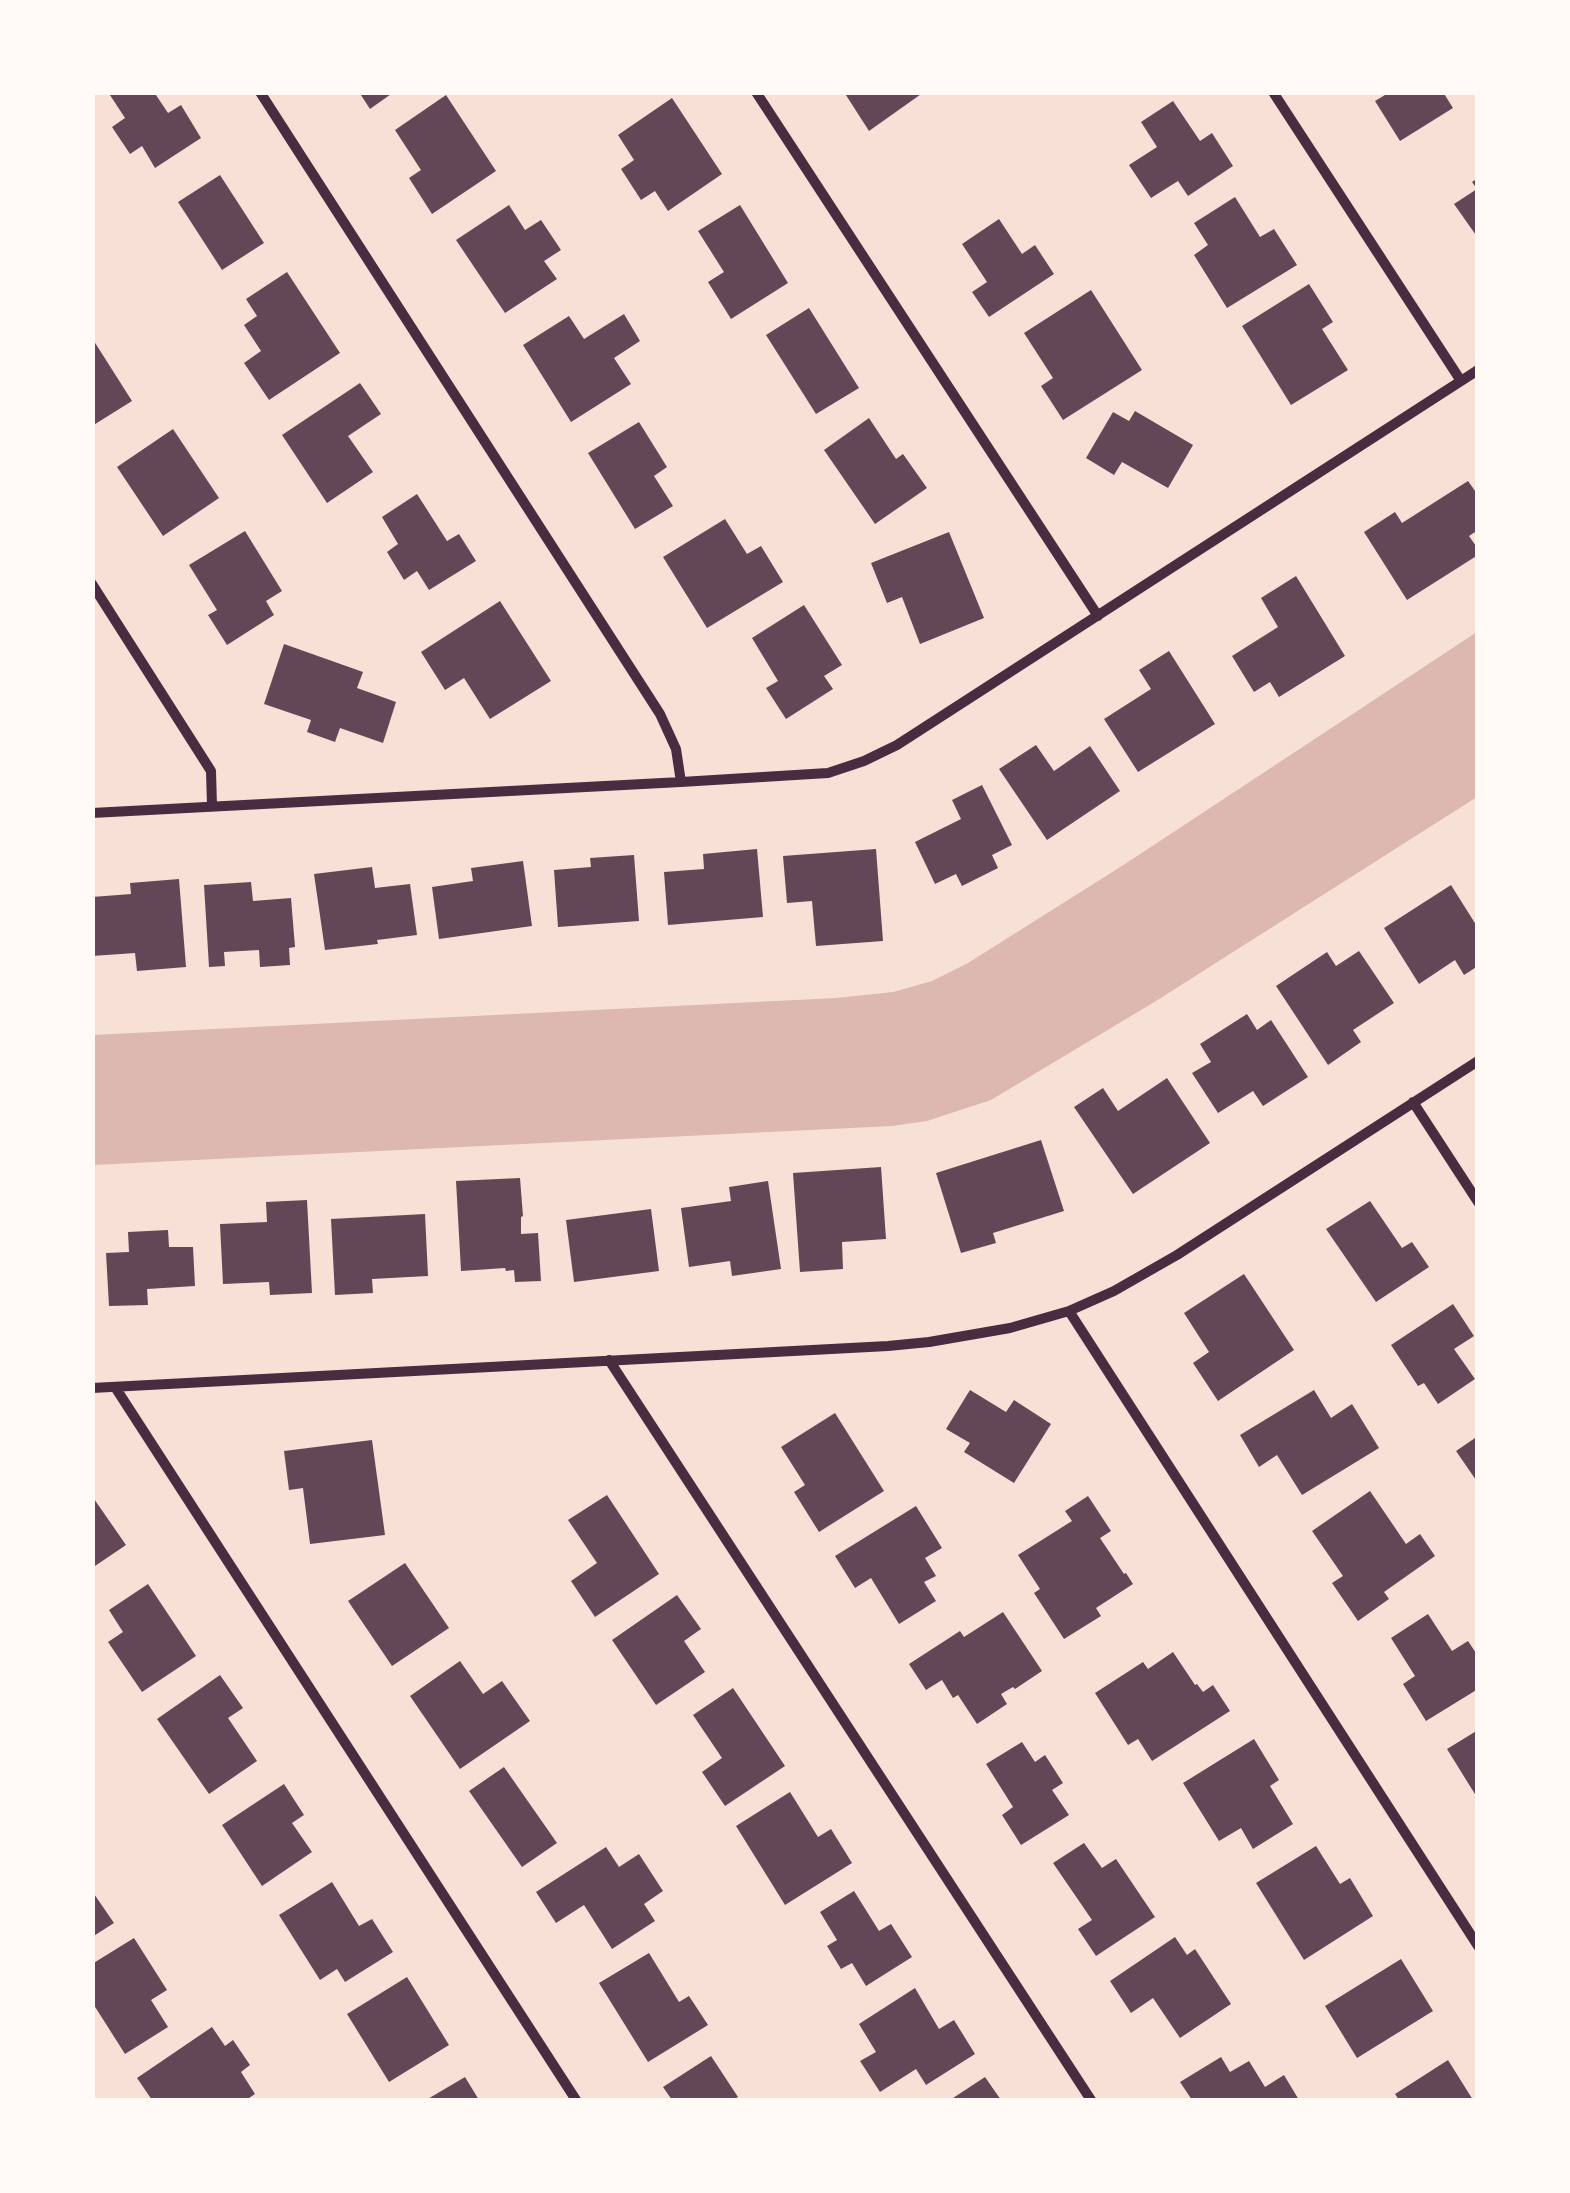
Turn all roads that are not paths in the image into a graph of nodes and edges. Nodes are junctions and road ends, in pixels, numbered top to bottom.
1 (260, 92) edge
2 (756, 92) edge
3 (1273, 92) edge
4 (1478, 370) edge
5 (1461, 381) junction
6 (92, 584) edge
7 (1098, 616) junction
8 (680, 782) junction
9 (212, 806) junction
10 (92, 813) edge
11 (1478, 1060) edge
12 (1413, 1102) junction
13 (1478, 1202) edge
14 (1069, 1310) junction
15 (610, 1360) junction
16 (115, 1387) junction
17 (92, 1388) edge
18 (1478, 1946) edge
19 (576, 2100) edge
20 (1091, 2100) edge

1 - 8 street
2 - 7 street
3 - 5 street
4 - 5 street
5 - 7 street
6 - 9 street
7 - 8 street
8 - 9 street
9 - 10 street
11 - 12 street
12 - 13 street
12 - 14 street
14 - 15 street
14 - 18 street
15 - 16 street
15 - 20 street
16 - 17 street
16 - 19 street

